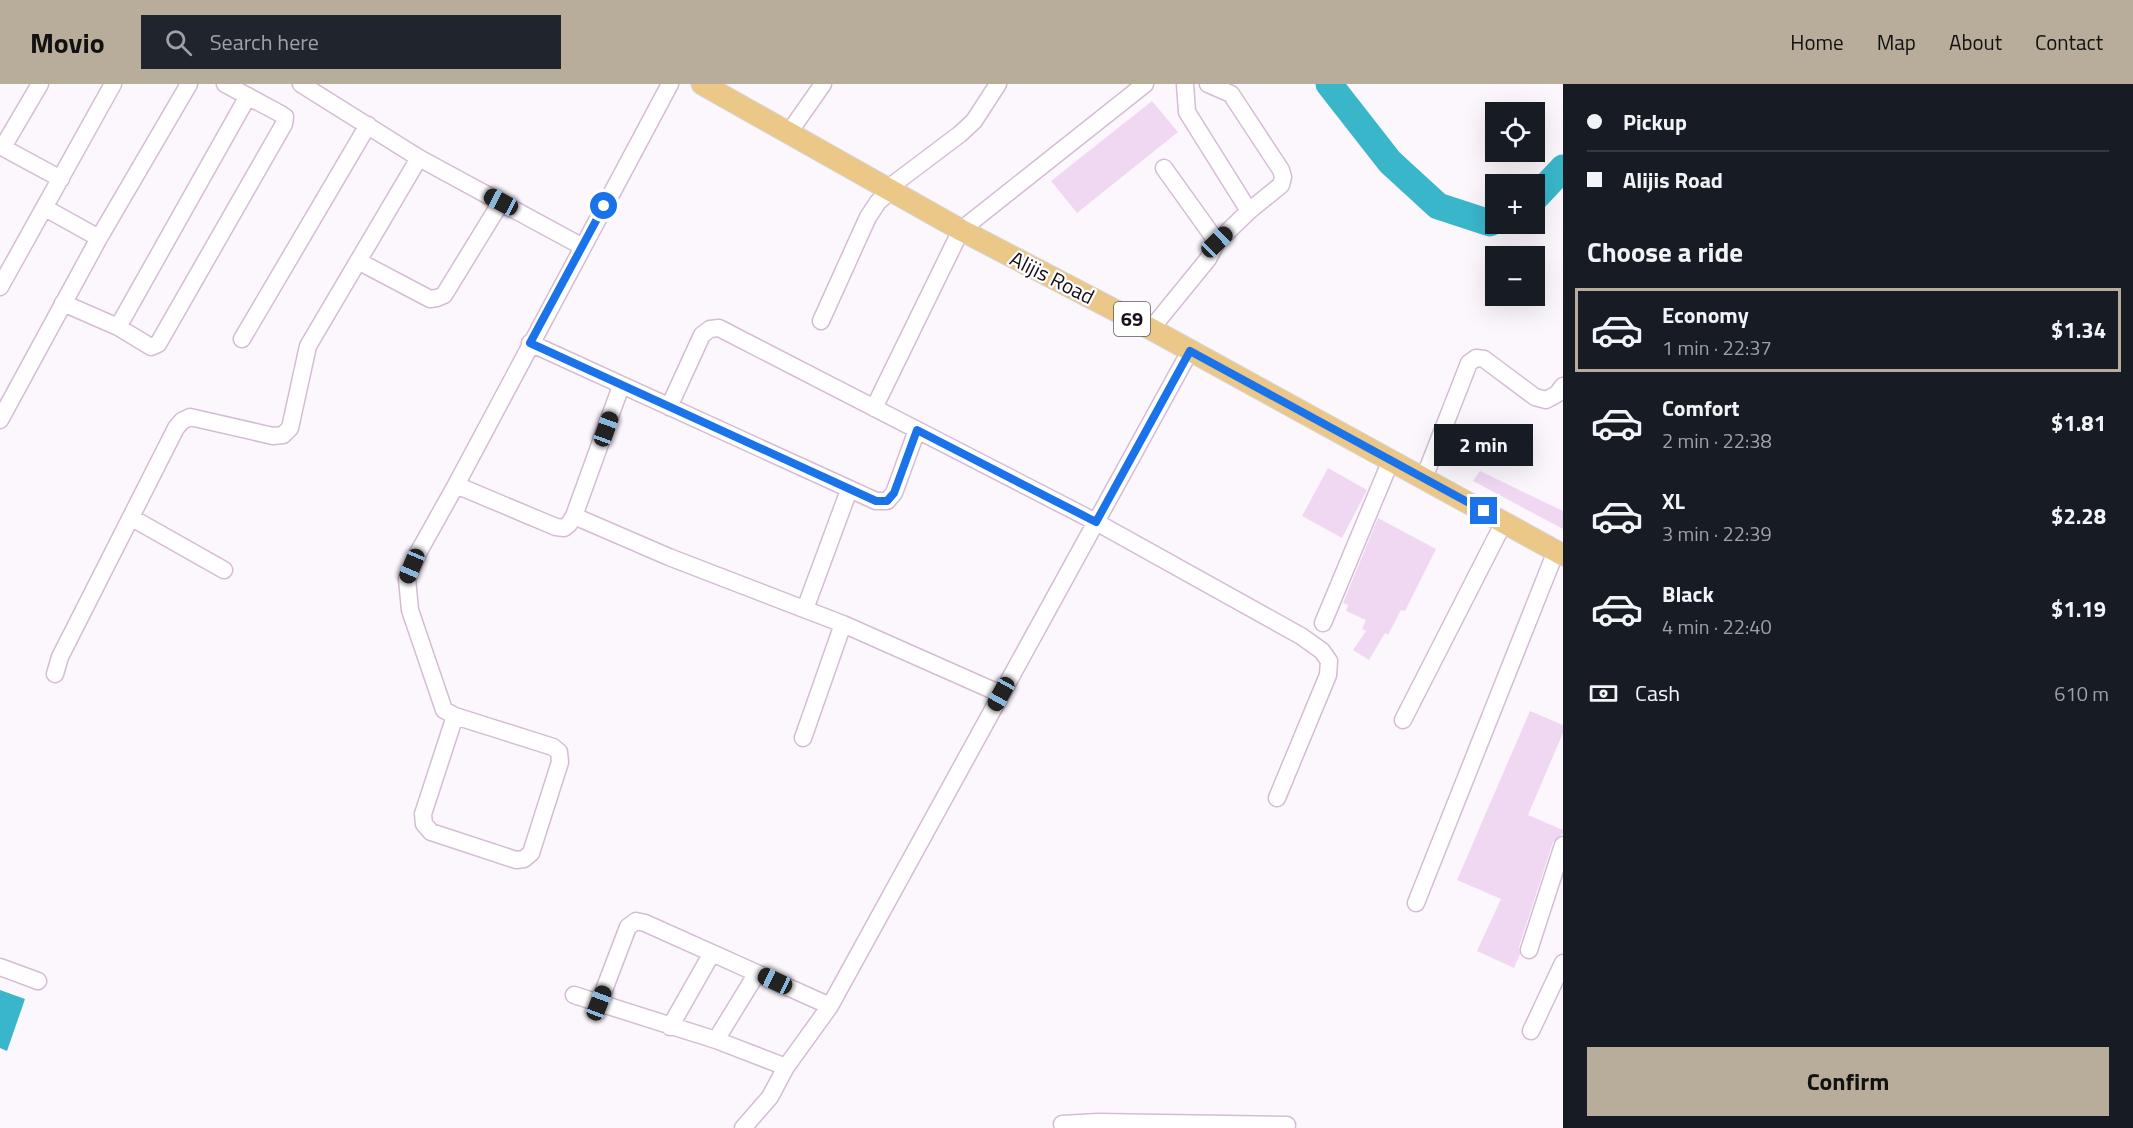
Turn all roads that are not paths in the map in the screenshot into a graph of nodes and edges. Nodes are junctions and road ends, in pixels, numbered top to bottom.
1 (40, 84) edge
2 (113, 84) edge
3 (189, 84) edge
4 (225, 84) edge
5 (300, 84) edge
6 (670, 84) edge
7 (702, 84) edge
8 (823, 84) edge
9 (998, 84) edge
10 (1145, 84) edge
11 (1185, 84) edge
12 (1208, 84) edge
13 (248, 96) junction
14 (368, 125) junction
15 (788, 134) junction
16 (2, 147) edge
17 (419, 158) junction
18 (1164, 168) dead end
19 (62, 179) junction
20 (888, 190) junction
21 (501, 202) junction
22 (45, 208) junction
23 (1249, 211) junction
24 (961, 231) junction
25 (99, 238) junction
26 (1217, 242) junction
27 (583, 247) junction
28 (358, 261) junction
29 (0, 287) edge
30 (63, 303) junction
31 (821, 321) dead end
32 (118, 327) junction
33 (1151, 329) junction
34 (242, 339) dead end
35 (530, 343) junction
36 (1190, 351) junction
37 (621, 386) junction
38 (1563, 386) edge
39 (669, 407) junction
40 (874, 408) junction
41 (0, 420) edge
42 (917, 430) junction
43 (1391, 460) junction
44 (1424, 477) junction
45 (456, 485) junction
46 (849, 490) junction
47 (574, 516) junction
48 (132, 518) junction
49 (1096, 522) junction
50 (1504, 522) junction
51 (1559, 553) edge
52 (224, 570) dead end
53 (805, 609) junction
54 (1323, 623) dead end
55 (843, 624) junction
56 (55, 674) dead end
57 (1001, 694) junction
58 (455, 716) junction
59 (1404, 720) dead end
60 (802, 738) dead end
61 (1277, 798) dead end
62 (1563, 845) edge
63 (1416, 903) dead end
64 (1529, 950) dead end
65 (712, 953) junction
66 (1563, 963) edge
67 (0, 967) edge
68 (757, 973) junction
69 (38, 981) dead end
70 (574, 994) dead end
71 (599, 1003) junction
72 (830, 1006) junction
73 (670, 1027) junction
74 (1532, 1031) dead end
75 (716, 1040) junction
76 (786, 1067) junction
77 (1062, 1124) dead end
78 (1097, 1125) edge
79 (1287, 1125) dead end
80 (1193, 1126) edge
81 (743, 1128) edge

1 - 16 street
2 - 19 street
3 - 25 street
4 - 13 street
5 - 14 street
6 - 27 street
7 - 15 main road, Alijis Road / 69
8 - 15 street
9 - 20 street
10 - 24 street
11 - 23 street
12 - 23 street
13 - 32 street
13 - 32 street
14 - 17 street
14 - 34 street
15 - 20 main road, Alijis Road / 69
16 - 19 street
17 - 21 street
17 - 28 street
18 - 26 street
19 - 22 street
20 - 24 main road, Alijis Road / 69
20 - 31 street
21 - 27 street
21 - 28 street
22 - 25 street
22 - 29 street
23 - 26 street
24 - 33 main road, Alijis Road / 69
24 - 40 street
25 - 30 street
26 - 33 street
27 - 35 street
28 - 48 street
30 - 32 street
30 - 41 street
33 - 36 main road, Alijis Road / 69
35 - 37 street
35 - 45 street
36 - 43 main road, Alijis Road / 69
36 - 49 street
37 - 39 street
37 - 47 street
38 - 44 street
39 - 40 street
39 - 46 street
40 - 42 street
42 - 46 street
42 - 49 street
43 - 44 main road, Alijis Road / 69
43 - 54 street
44 - 50 main road, Alijis Road / 69
45 - 47 street
45 - 58 street
46 - 53 street
47 - 53 street
48 - 52 street
48 - 56 street
49 - 57 street
49 - 61 street
50 - 51 main road, Alijis Road / 69
50 - 59 street
51 - 63 street
53 - 55 street
55 - 57 street
55 - 60 street
57 - 72 street
58 - 58 street
62 - 64 street
65 - 68 street
65 - 71 street
65 - 73 street
66 - 74 street
67 - 69 street
68 - 72 street
68 - 75 street
70 - 71 street
71 - 73 street
72 - 76 street
73 - 75 street
75 - 76 street
76 - 81 street
77 - 78 street
78 - 80 street
79 - 80 street

